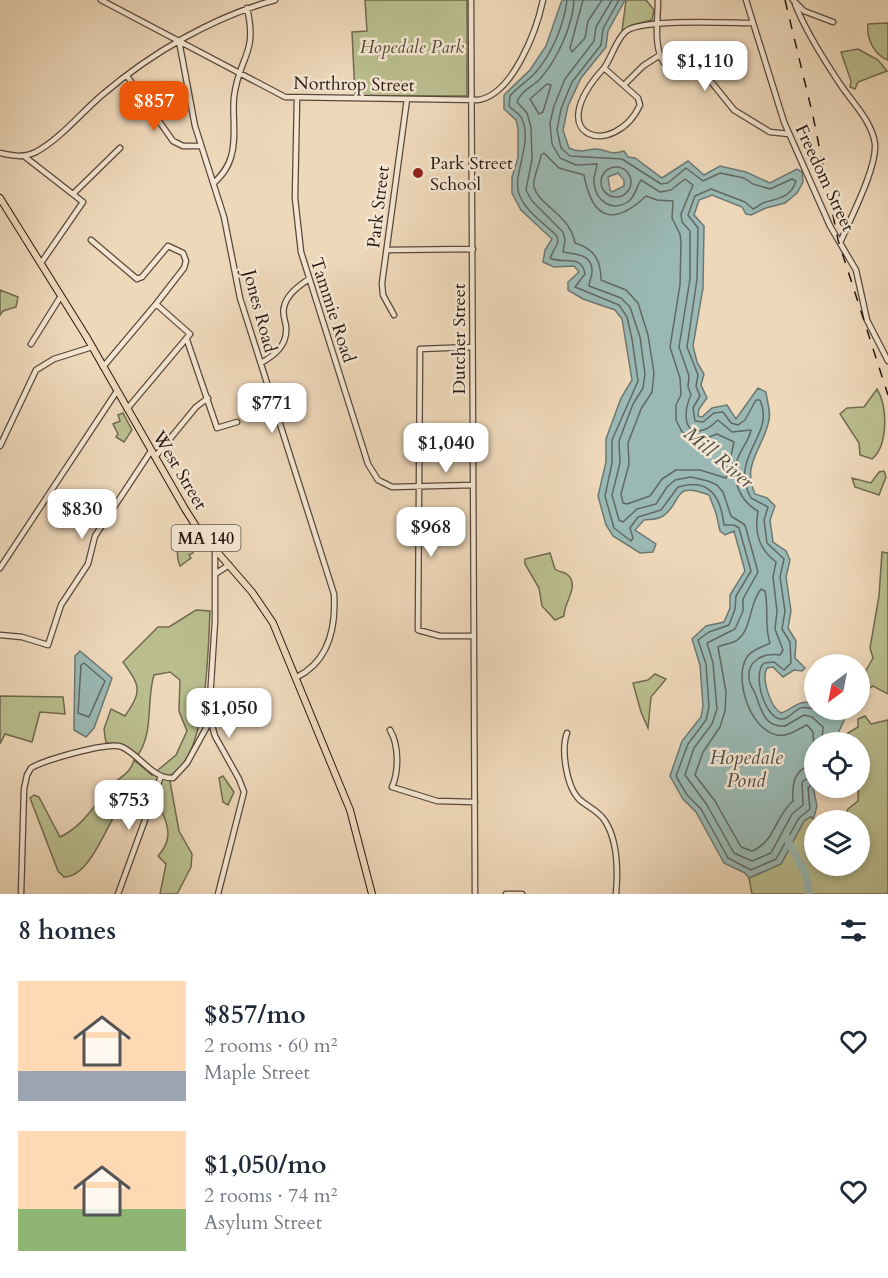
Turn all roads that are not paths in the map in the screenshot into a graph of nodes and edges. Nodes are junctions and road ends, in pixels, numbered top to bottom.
1 (101, 0) edge
2 (275, 0) edge
3 (471, 0) edge
4 (543, 0) edge
5 (658, 0) edge
6 (746, 0) edge
7 (794, 2) edge
8 (247, 8) junction
9 (833, 22) dead end
10 (658, 23) junction
11 (753, 23) junction
12 (179, 40) junction
13 (660, 55) junction
14 (604, 68) junction
15 (239, 73) junction
16 (127, 76) junction
17 (624, 85) junction
18 (297, 98) junction
19 (407, 99) junction
20 (470, 99) junction
21 (789, 134) junction
22 (201, 146) junction
23 (120, 148) dead end
24 (0, 153) edge
25 (24, 156) junction
26 (214, 183) junction
27 (74, 193) junction
28 (0, 198) edge
29 (91, 240) dead end
30 (840, 243) junction
31 (387, 249) junction
32 (473, 249) junction
33 (41, 263) junction
34 (309, 279) junction
35 (61, 296) junction
36 (156, 304) junction
37 (394, 315) dead end
38 (187, 340) junction
39 (31, 344) dead end
40 (92, 347) junction
41 (472, 347) junction
42 (888, 362) edge
43 (261, 363) junction
44 (103, 367) junction
45 (117, 391) junction
46 (208, 398) junction
47 (127, 409) junction
48 (237, 422) dead end
49 (0, 446) edge
50 (153, 454) junction
51 (473, 485) junction
52 (419, 486) junction
53 (215, 550) junction
54 (229, 565) junction
55 (0, 568) edge
56 (215, 574) junction
57 (0, 635) edge
58 (474, 636) junction
59 (297, 677) junction
60 (211, 721) junction
61 (390, 730) dead end
62 (567, 733) dead end
63 (161, 776) junction
64 (475, 802) junction
65 (21, 894) edge
66 (118, 894) edge
67 (218, 894) edge
68 (372, 894) edge
69 (475, 894) edge
70 (506, 894) edge
71 (522, 894) edge
72 (616, 894) edge

1 - 12 street, Northrop Street
2 - 8 street
3 - 20 street, Dutcher Street
4 - 20 street
5 - 10 street
6 - 11 street, Freedom Street
7 - 9 street
7 - 30 street
8 - 12 street
8 - 15 street
10 - 11 street
10 - 13 street
10 - 14 street
11 - 21 street, Freedom Street
12 - 15 street, Northrop Street
12 - 16 street
12 - 22 street, Jones Road
13 - 17 street
13 - 21 street
14 - 17 street
14 - 17 street
15 - 18 street, Northrop Street
15 - 26 street
16 - 22 street
16 - 25 street
18 - 19 street, Northrop Street
18 - 34 street, Tammie Road
19 - 20 street, Northrop Street
19 - 31 street, Park Street
20 - 32 street, Dutcher Street
21 - 30 street, Freedom Street
22 - 26 street, Jones Road
23 - 27 street
24 - 25 street
25 - 27 street
26 - 43 street, Jones Road
27 - 33 street
28 - 33 main road, West Street / MA 140
29 - 36 street
30 - 42 street, Freedom Street
31 - 32 street
31 - 37 street, Park Street
32 - 41 street, Dutcher Street
33 - 35 main road, West Street / MA 140
34 - 43 street
34 - 52 street, Tammie Road
35 - 39 street
35 - 40 main road, West Street / MA 140
36 - 38 street
36 - 44 street
38 - 46 street
38 - 47 street
40 - 44 main road, West Street / MA 140
40 - 49 street
41 - 51 street, Dutcher Street
41 - 52 street
43 - 59 street, Jones Road
44 - 45 main road, West Street / MA 140
45 - 47 main road, West Street / MA 140
45 - 55 street
46 - 48 street
46 - 50 street
47 - 50 main road, West Street / MA 140
50 - 53 main road, West Street / MA 140
50 - 57 street
51 - 52 street, Tammie Road
51 - 58 street, Dutcher Street
52 - 58 street
53 - 54 main road, West Street / MA 140
53 - 56 street
54 - 56 street
54 - 59 main road, West Street / MA 140
56 - 60 street
58 - 64 street, Dutcher Street
59 - 68 main road, West Street / MA 140
60 - 63 street
60 - 67 street
61 - 64 street
62 - 72 street
63 - 65 street
63 - 66 street
64 - 69 street, Dutcher Street
70 - 71 street

